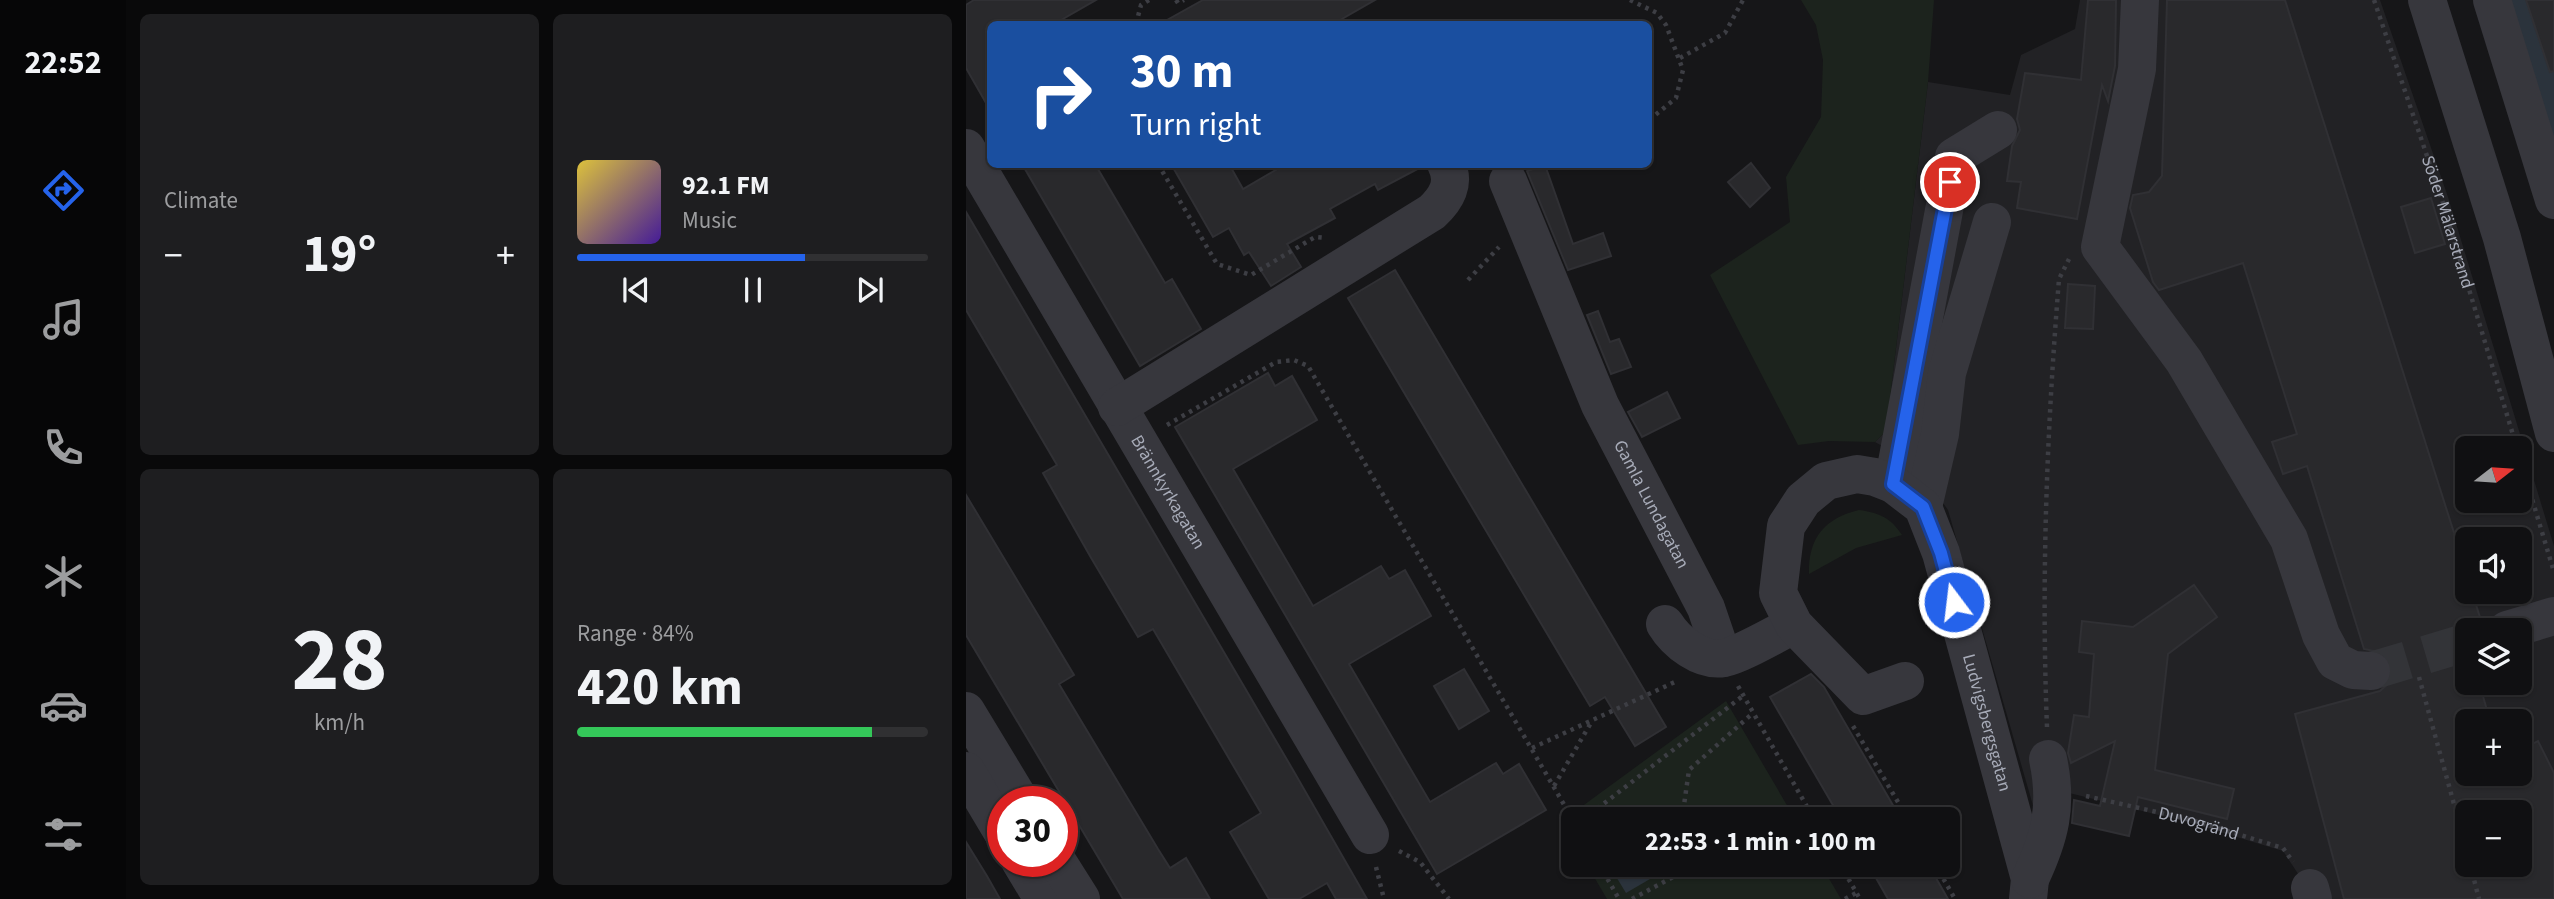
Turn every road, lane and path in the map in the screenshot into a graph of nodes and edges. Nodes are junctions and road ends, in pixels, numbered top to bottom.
1 (1149, 0) edge
2 (1176, 0) edge
3 (1184, 0) edge
4 (1630, 0) edge
5 (1743, 0) edge
6 (2140, 0) edge
7 (2374, 0) edge
8 (2427, 0) edge
9 (2492, 0) edge
10 (1137, 21) edge
11 (1680, 58) junction
12 (1652, 118) edge
13 (1998, 130) dead end
14 (966, 148) edge
15 (1160, 168) edge
16 (1448, 168) edge
17 (1507, 181) dead end
18 (2554, 200) edge
19 (1524, 221) junction
20 (1992, 222) dead end
21 (1329, 238) dead end
22 (2100, 247) junction
23 (1468, 280) dead end
24 (1116, 407) junction
25 (1186, 414) dead end
26 (2554, 433) edge
27 (2513, 436) edge
28 (1893, 484) junction
29 (2532, 499) edge
30 (1923, 507) junction
31 (2554, 572) edge
32 (2554, 617) edge
33 (2532, 623) edge
34 (1665, 624) dead end
35 (1794, 625) junction
36 (1723, 658) junction
37 (2371, 671) tunnel mouth
38 (2419, 677) dead end
39 (1905, 681) dead end
40 (1744, 695) junction
41 (966, 711) edge
42 (1754, 713) junction
43 (1592, 721) junction
44 (1532, 748) junction
45 (966, 771) edge
46 (2051, 774) junction
47 (1011, 786) edge
48 (1554, 787) junction
49 (987, 806) edge
50 (1566, 807) edge
51 (1599, 807) edge
52 (1684, 807) edge
53 (1807, 807) edge
54 (2455, 808) edge
55 (1370, 835) joint
56 (1030, 877) edge
57 (1068, 877) edge
58 (1606, 877) edge
59 (1673, 877) edge
60 (1847, 877) edge
61 (1942, 877) edge
62 (2473, 877) edge
63 (2029, 889) edge
64 (1856, 892) junction
65 (2312, 894) edge
66 (1043, 899) edge
67 (1081, 899) edge
68 (1449, 899) edge
69 (1619, 899) edge
70 (1632, 899) edge
71 (1845, 899) edge
72 (1860, 899) edge
73 (1955, 899) edge
74 (2479, 899) edge

1 - 10 path
2 - 3 path
4 - 11 path
5 - 11 path
6 - 22 street
7 - 27 path, Söder Mälarstrand
8 - 26 street
9 - 18 street
11 - 12 path
13 - 28 street
14 - 24 street, Brännkyrkagatan
15 - 21 path
16 - 24 street
17 - 19 street, Gamla Lundagatan
19 - 23 path
19 - 36 street, Gamla Lundagatan
20 - 30 street
22 - 37 street
22 - 46 path
24 - 55 street, Brännkyrkagatan
25 - 44 path
28 - 30 street
28 - 35 street
29 - 31 path
30 - 63 street, Ludvigsbergsgatan
32 - 33 street
34 - 36 street
35 - 36 street
35 - 39 street
36 - 40 path
36 - 43 path
38 - 54 path
40 - 42 path
40 - 51 path
41 - 47 street
42 - 52 path
42 - 53 path
43 - 44 path
43 - 48 path
44 - 48 path
45 - 49 street
46 - 63 street, Ludvigsbergsgatan
46 - 65 path, Duvogränd
48 - 50 path
55 - 68 path
56 - 66 street
57 - 67 street
58 - 69 path
59 - 70 path
60 - 64 path
61 - 73 path
62 - 74 path
64 - 71 path
64 - 72 path

